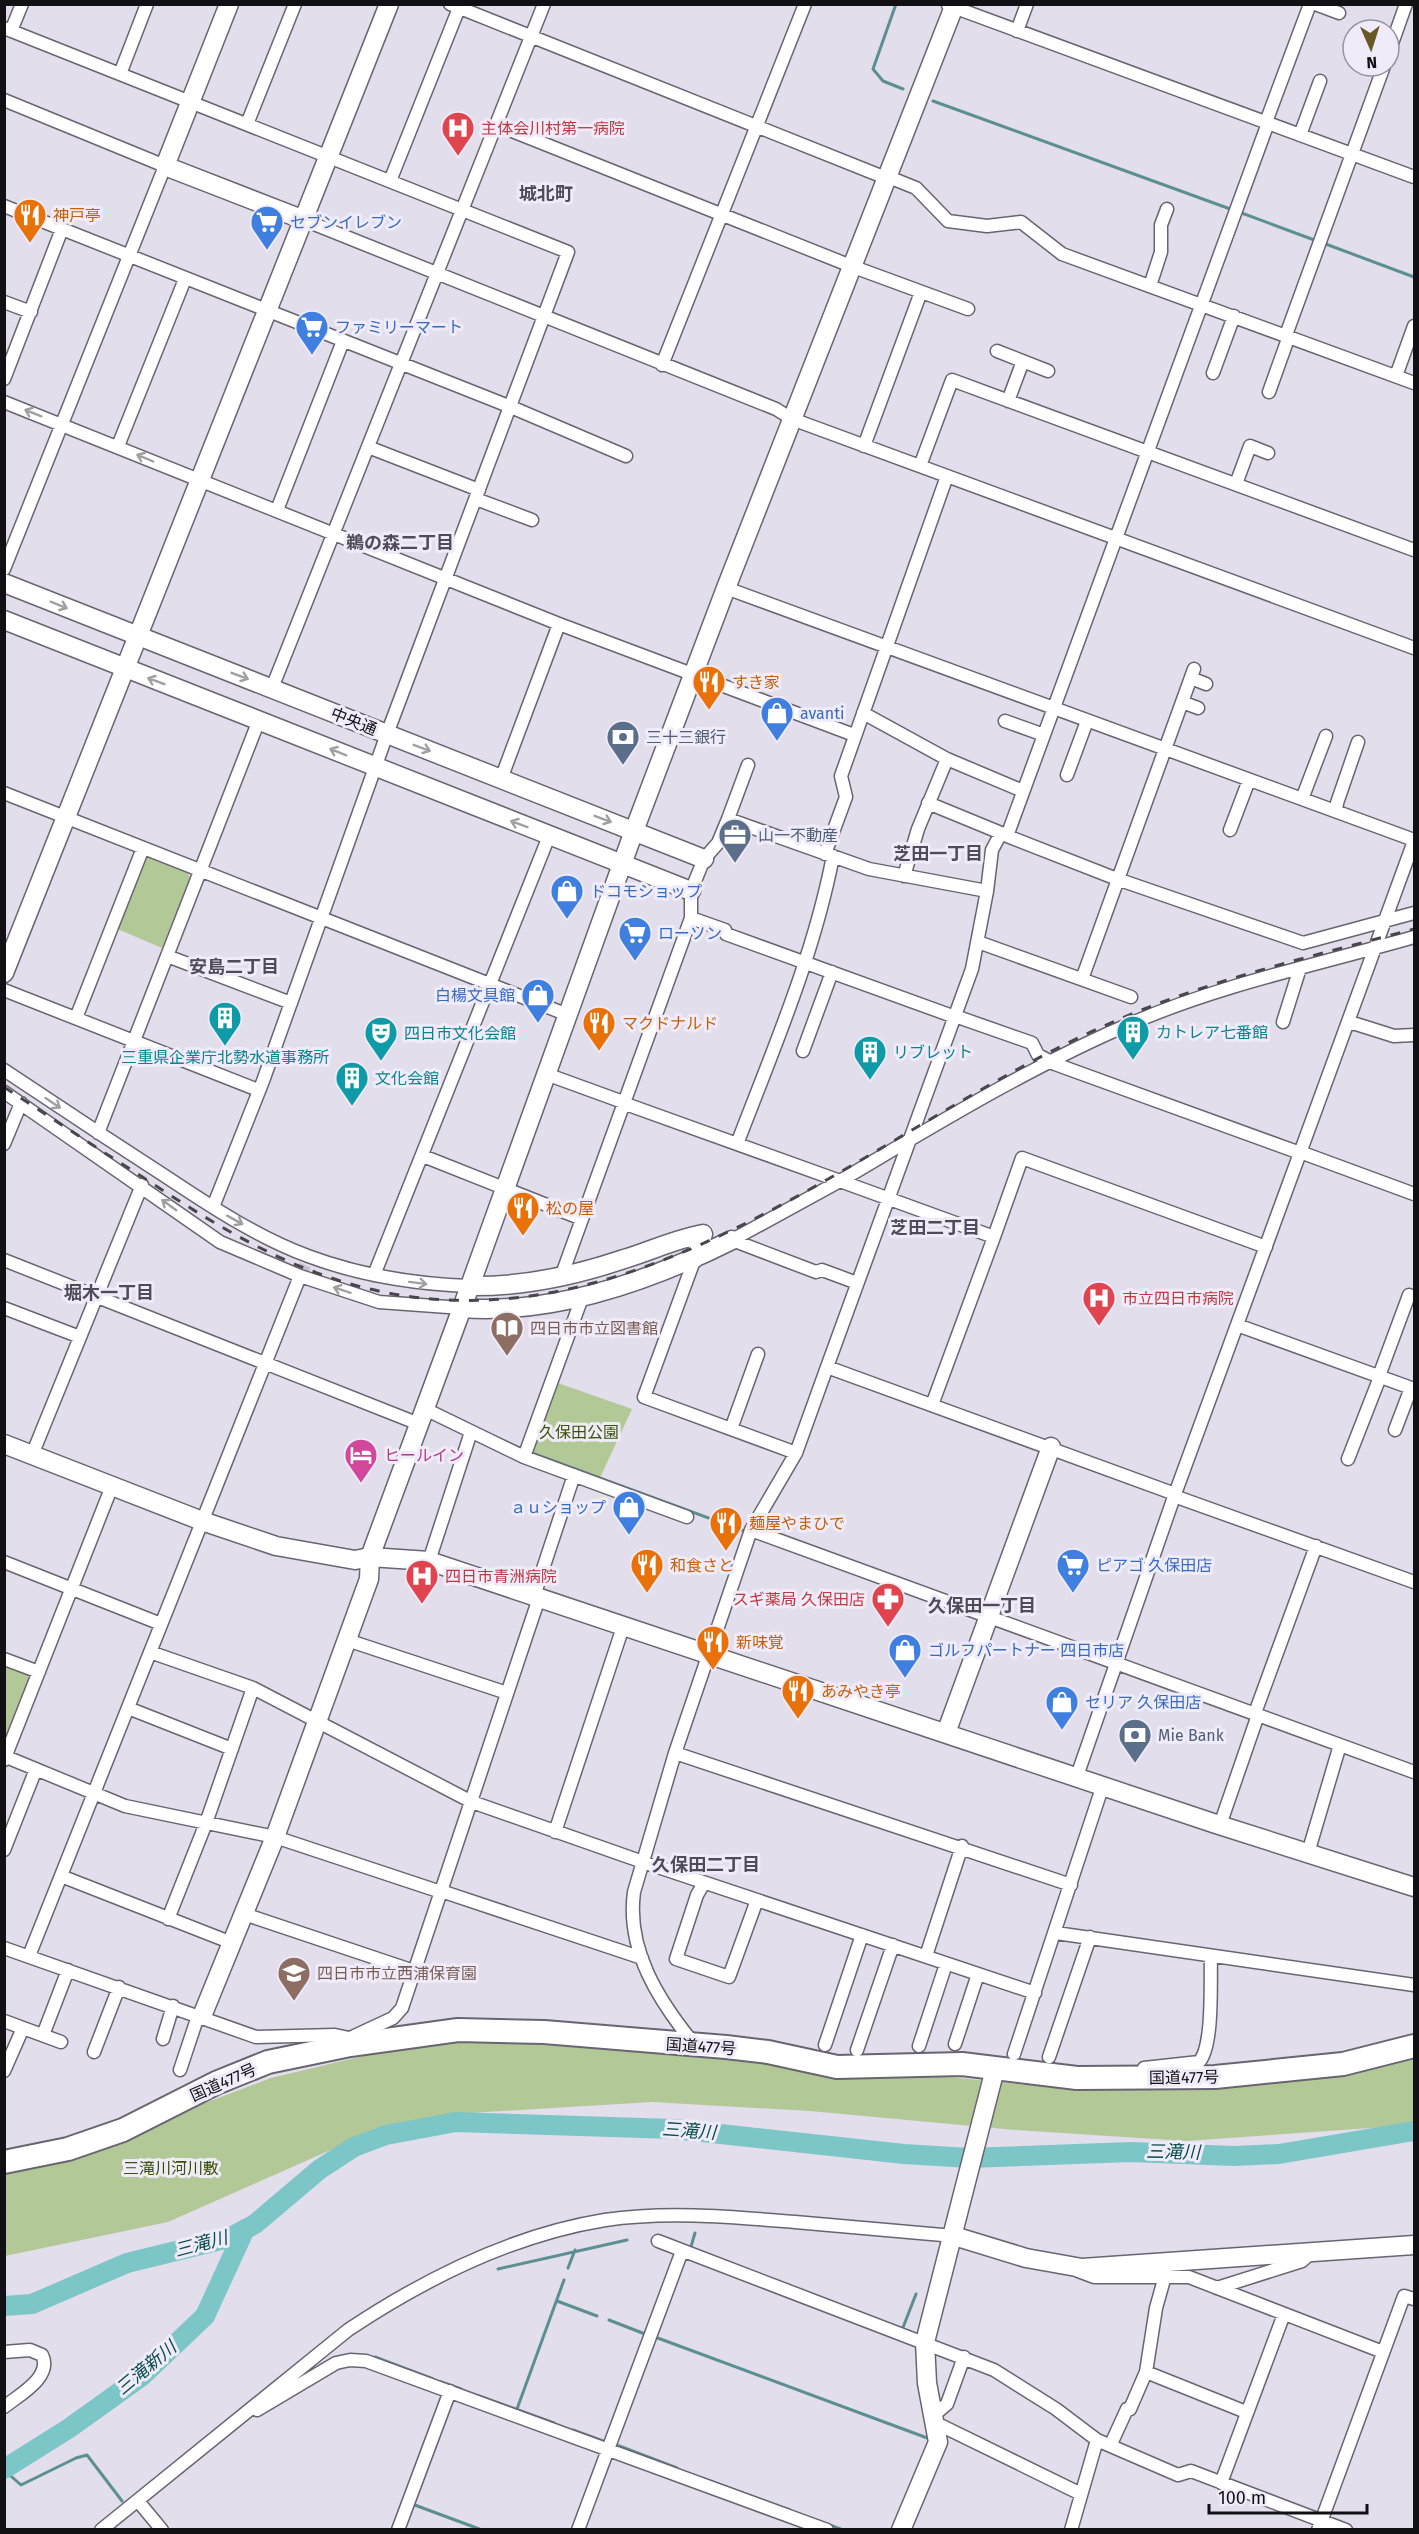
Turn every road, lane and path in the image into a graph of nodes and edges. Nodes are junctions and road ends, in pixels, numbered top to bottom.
1 (22, 4) edge
2 (147, 4) edge
3 (229, 4) edge
4 (295, 4) edge
5 (389, 4) edge
6 (544, 4) edge
7 (805, 4) edge
8 (1027, 4) edge
9 (1313, 4) edge
10 (454, 6) edge
11 (951, 6) edge
12 (1339, 13) dead end
13 (8, 30) edge
14 (1017, 31) junction
15 (531, 37) junction
16 (120, 74) junction
17 (1380, 78) edge
18 (1320, 81) dead end
19 (4, 100) edge
20 (190, 101) junction
21 (1267, 123) junction
22 (247, 124) junction
23 (497, 125) junction
24 (756, 126) junction
25 (1300, 135) junction
26 (1351, 154) junction
27 (329, 157) junction
28 (165, 166) junction
29 (886, 177) junction
30 (1414, 177) edge
31 (390, 181) junction
32 (4, 206) edge
33 (463, 209) junction
34 (1167, 209) dead end
35 (721, 214) junction
36 (304, 220) junction
37 (62, 229) junction
38 (128, 256) junction
39 (851, 266) junction
40 (437, 273) junction
41 (185, 279) junction
42 (1150, 286) junction
43 (921, 291) junction
44 (4, 302) edge
45 (1202, 304) junction
46 (968, 309) dead end
47 (266, 311) junction
48 (31, 312) junction
49 (544, 316) junction
50 (1234, 316) junction
51 (1414, 326) edge
52 (1288, 336) junction
53 (343, 341) junction
54 (997, 351) dead end
55 (1023, 361) junction
56 (400, 364) junction
57 (662, 365) junction
58 (1048, 370) dead end
59 (1213, 373) dead end
60 (1396, 376) junction
61 (4, 379) edge
62 (1414, 383) edge
63 (1269, 392) dead end
64 (1008, 401) junction
65 (4, 402) edge
66 (511, 407) junction
67 (792, 419) junction
68 (62, 425) junction
69 (864, 446) junction
70 (118, 447) junction
71 (368, 447) junction
72 (1148, 452) junction
73 (1268, 453) dead end
74 (626, 456) dead end
75 (921, 466) junction
76 (947, 477) junction
77 (199, 480) junction
78 (1236, 484) junction
79 (478, 495) junction
80 (277, 510) junction
81 (532, 520) dead end
82 (333, 534) junction
83 (1117, 538) junction
84 (1414, 550) edge
85 (4, 569) edge
86 (447, 578) junction
87 (4, 583) edge
88 (726, 588) junction
89 (4, 620) edge
90 (559, 624) junction
91 (137, 637) junction
92 (885, 647) junction
93 (1414, 648) edge
94 (125, 669) junction
95 (693, 676) junction
96 (1206, 684) dead end
97 (272, 688) junction
98 (1182, 702) junction
99 (1198, 708) dead end
100 (1054, 710) junction
101 (862, 713) junction
102 (259, 720) junction
103 (1005, 721) dead end
104 (1087, 721) junction
105 (387, 734) junction
106 (854, 735) junction
107 (1044, 735) junction
108 (1326, 736) dead end
109 (1358, 742) dead end
110 (1165, 750) junction
111 (947, 759) junction
112 (748, 765) dead end
113 (376, 768) junction
114 (1067, 775) dead end
115 (501, 779) junction
116 (1249, 780) junction
117 (1023, 791) junction
118 (4, 793) edge
119 (1302, 799) junction
120 (928, 802) junction
121 (1336, 812) junction
122 (66, 817) junction
123 (728, 819) junction
124 (1230, 830) dead end
125 (634, 831) junction
126 (1004, 834) junction
127 (549, 836) junction
128 (1414, 840) edge
129 (143, 848) junction
130 (829, 855) junction
131 (704, 859) junction
132 (623, 866) junction
133 (200, 870) junction
134 (904, 876) junction
135 (1118, 879) junction
136 (691, 891) junction
137 (987, 891) junction
138 (1414, 913) edge
139 (322, 918) junction
140 (691, 918) junction
141 (1384, 922) junction
142 (1414, 937) edge
143 (978, 942) junction
144 (1375, 949) junction
145 (167, 956) junction
146 (804, 962) junction
147 (1300, 968) junction
148 (832, 972) junction
149 (4, 973) edge
150 (1082, 980) junction
151 (490, 983) junction
152 (4, 990) edge
153 (1131, 997) dead end
154 (291, 1003) junction
155 (568, 1015) junction
156 (955, 1017) junction
157 (76, 1018) junction
158 (1283, 1022) dead end
159 (1347, 1024) junction
160 (1414, 1035) edge
161 (134, 1040) junction
162 (803, 1051) dead end
163 (1051, 1062) junction
164 (4, 1070) edge
165 (546, 1074) junction
166 (258, 1090) junction
167 (4, 1092) edge
168 (21, 1103) junction
169 (623, 1103) junction
170 (98, 1133) junction
171 (909, 1140) junction
172 (4, 1144) edge
173 (738, 1144) junction
174 (1300, 1153) junction
175 (423, 1156) junction
176 (840, 1181) junction
177 (142, 1185) junction
178 (505, 1188) junction
179 (1414, 1194) edge
180 (888, 1198) junction
181 (213, 1207) junction
182 (582, 1219) junction
183 (994, 1237) junction
184 (732, 1240) junction
185 (1266, 1247) junction
186 (695, 1258) junction
187 (4, 1260) edge
188 (374, 1275) junction
189 (300, 1276) junction
190 (561, 1277) junction
191 (857, 1283) junction
192 (469, 1286) junction
193 (583, 1295) junction
194 (1409, 1295) dead end
195 (97, 1296) junction
196 (4, 1308) edge
197 (462, 1308) junction
198 (1237, 1325) junction
199 (80, 1337) junction
200 (758, 1354) dead end
201 (264, 1363) junction
202 (827, 1367) junction
203 (1380, 1376) junction
204 (1413, 1389) edge
205 (932, 1405) junction
206 (422, 1417) junction
207 (731, 1429) junction
208 (1395, 1430) dead end
209 (471, 1432) junction
210 (4, 1444) edge
211 (1051, 1448) junction
212 (525, 1453) junction
213 (795, 1453) junction
214 (33, 1455) junction
215 (1348, 1459) dead end
216 (574, 1475) junction
217 (112, 1486) junction
218 (1175, 1495) junction
219 (687, 1517) dead end
220 (202, 1521) junction
221 (751, 1530) junction
222 (1316, 1546) junction
223 (370, 1557) junction
224 (429, 1561) junction
225 (4, 1562) edge
226 (1414, 1582) edge
227 (72, 1588) junction
228 (536, 1597) junction
229 (987, 1617) junction
230 (161, 1623) junction
231 (624, 1624) junction
232 (347, 1640) junction
233 (150, 1652) junction
234 (710, 1653) junction
235 (4, 1659) edge
236 (1115, 1662) junction
237 (39, 1672) junction
238 (253, 1688) junction
239 (507, 1693) junction
240 (128, 1708) junction
241 (1256, 1714) junction
242 (318, 1720) junction
243 (946, 1733) junction
244 (1340, 1745) junction
245 (232, 1749) junction
246 (675, 1753) junction
247 (5, 1758) edge
248 (36, 1768) junction
249 (1414, 1772) edge
250 (1077, 1776) junction
251 (1103, 1785) junction
252 (94, 1794) junction
253 (472, 1802) junction
254 (206, 1823) junction
255 (1220, 1825) junction
256 (555, 1832) junction
257 (275, 1837) junction
258 (962, 1846) junction
259 (4, 1850) edge
260 (1308, 1852) junction
261 (643, 1862) junction
262 (61, 1876) junction
263 (704, 1883) junction
264 (1071, 1885) junction
265 (1414, 1887) edge
266 (441, 1892) junction
267 (757, 1900) junction
268 (244, 1914) junction
269 (168, 1918) junction
270 (1056, 1932) junction
271 (862, 1935) junction
272 (1090, 1937) junction
273 (232, 1943) junction
274 (893, 1946) junction
275 (5, 1949) edge
276 (29, 1956) junction
277 (926, 1956) junction
278 (1211, 1956) junction
279 (642, 1958) junction
280 (946, 1964) junction
281 (68, 1970) junction
282 (414, 1971) junction
283 (978, 1974) junction
284 (1414, 1985) edge
285 (119, 1987) junction
286 (1035, 1993) junction
287 (173, 2006) junction
288 (202, 2016) junction
289 (4, 2021) edge
290 (22, 2028) junction
291 (43, 2035) junction
292 (1414, 2038) edge
293 (163, 2039) dead end
294 (61, 2042) dead end
295 (349, 2042) junction
296 (955, 2043) dead end
297 (695, 2045) junction
298 (825, 2045) dead end
299 (919, 2046) dead end
300 (1414, 2046) edge
301 (857, 2050) dead end
302 (94, 2052) dead end
303 (1014, 2054) dead end
304 (1049, 2056) dead end
305 (1344, 2064) junction
306 (180, 2070) dead end
307 (4, 2071) edge
308 (994, 2074) junction
309 (1118, 2078) junction
310 (4, 2162) edge
311 (956, 2228) junction
312 (658, 2241) dead end
313 (1414, 2245) edge
314 (682, 2251) junction
315 (1313, 2252) junction
316 (1068, 2266) junction
317 (1165, 2276) junction
318 (1217, 2288) junction
319 (1414, 2300) edge
320 (1284, 2314) junction
321 (925, 2343) junction
322 (4, 2352) edge
323 (1383, 2352) junction
324 (964, 2357) junction
325 (1146, 2372) junction
326 (450, 2391) junction
327 (4, 2407) edge
328 (1246, 2412) junction
329 (242, 2417) junction
330 (935, 2420) junction
331 (1097, 2440) junction
332 (1111, 2444) junction
333 (608, 2448) junction
334 (1221, 2483) junction
335 (1081, 2494) junction
336 (138, 2501) junction
337 (1319, 2525) edge
338 (101, 2529) edge
339 (162, 2529) edge
340 (398, 2529) edge
341 (578, 2529) edge
342 (827, 2529) edge
343 (901, 2529) edge
344 (1071, 2529) edge
345 (1346, 2529) edge

1 - 13 street
2 - 16 street
3 - 20 street
4 - 22 street
5 - 27 street
6 - 15 street
7 - 24 street
8 - 14 street
9 - 12 street
9 - 21 street
10 - 15 street
10 - 31 street
11 - 14 street
11 - 29 street
13 - 16 street
14 - 21 street
15 - 23 street
15 - 24 street
16 - 20 street
17 - 26 street
18 - 25 street
19 - 28 street
20 - 22 street
20 - 28 street
21 - 25 street
21 - 45 street
22 - 27 street
23 - 33 street
23 - 35 street
24 - 29 street
24 - 35 street
25 - 26 street
26 - 30 street
26 - 52 street
27 - 31 street
27 - 36 street
28 - 36 street
28 - 38 street
29 - 39 street
29 - 42 street
31 - 33 street
32 - 37 street
33 - 40 street
33 - 49 street
34 - 42 street
35 - 39 street
35 - 57 street
36 - 40 street
36 - 47 street
37 - 38 street
37 - 48 street
38 - 41 street
38 - 68 street
39 - 43 street
39 - 67 street
40 - 49 street
40 - 56 street
41 - 47 street
41 - 70 street
42 - 45 street
43 - 46 street
43 - 69 street
44 - 48 street
45 - 50 street
45 - 72 street
47 - 53 street
47 - 77 street
48 - 61 street
49 - 57 street
49 - 66 street
50 - 52 street
50 - 59 street
51 - 60 street
52 - 60 street
52 - 63 street
53 - 56 street
53 - 80 street
54 - 55 street
55 - 58 street
55 - 64 street
56 - 66 street
56 - 71 street
57 - 67 street
60 - 62 street
64 - 72 street
64 - 75 street
68 -> 65 street
66 - 74 street
66 - 79 street
67 - 69 street
67 - 88 street
68 - 70 street
68 - 85 street
69 - 75 street
77 -> 70 street
71 - 79 street
71 - 82 street
72 - 78 street
72 - 83 street
73 - 78 street
75 - 76 street
76 - 83 street
76 - 92 street
77 - 80 street
77 - 91 street
78 - 84 street
79 - 81 street
79 - 86 street
80 - 82 street
82 - 86 street
82 - 97 street
83 - 93 street
83 - 100 street
86 - 90 street
86 - 105 street
87 -> 91 street, 中央通
88 - 92 street
88 - 95 street
89 - 94 street
90 - 95 street
90 - 115 street
91 - 94 street
91 -> 97 street, 中央通
92 - 100 street
92 - 101 street
102 -> 94 street
94 - 122 street
95 - 106 street
95 - 125 street
96 - 98 street
97 - 105 street, 中央通
98 - 99 street
98 - 110 street
100 - 104 street
100 - 107 street
101 - 106 street
101 - 111 street
113 -> 102 street
102 - 133 street
103 - 107 street
104 - 110 street
104 - 114 street
105 - 113 street
105 -> 115 street, 中央通
106 - 130 street
107 - 117 street
108 - 119 street
109 - 121 street
110 - 116 street
110 - 135 street
111 - 117 street
111 - 120 street
112 - 123 street
127 -> 113 street
113 - 139 street
115 -> 125 street, 中央通
116 - 119 street
116 - 124 street
117 - 126 street
118 - 122 street
119 - 121 street
120 - 126 street
120 - 134 street
121 - 128 street
122 - 129 street
122 - 149 street
123 - 130 street
123 - 131 street
125 - 131 street, 中央通
125 - 132 street
126 - 135 street
126 - 137 street
127 - 132 street
127 - 151 street
128 - 141 street
129 - 133 street
129 - 157 street
130 - 134 street
130 - 146 street
131 - 136 street
132 - 136 street
132 - 155 street
133 - 139 street
133 - 145 street
134 - 137 street
135 - 141 street
135 - 150 street
136 - 140 street
137 - 143 street
138 - 141 street
139 - 151 street
139 - 154 street
140 - 146 street
140 - 169 street
141 - 144 street
142 - 144 street
143 - 150 street
143 - 156 street
144 - 147 street
144 - 159 street
145 - 154 street
145 - 161 street
146 - 148 street
146 - 173 street
147 - 158 street
147 - 163 street
148 - 156 street
148 - 162 street
150 - 153 street
151 - 155 street
151 - 175 street
152 - 157 street
154 - 166 street
155 - 165 street
156 - 163 street
156 - 171 street
157 - 161 street
159 - 160 street
159 - 174 street
161 - 166 street
161 - 170 street
163 - 171 street
163 - 174 street
164 -> 170 street
165 - 169 street
165 - 178 street
166 - 181 street
167 - 168 street
168 - 172 street
168 - 177 street
169 - 173 street
169 - 182 street
170 - 181 street
171 - 176 street
171 - 180 street
173 - 176 street
174 - 179 street
174 - 185 street
175 - 178 street
175 - 188 street
176 - 180 street
176 - 184 street
189 -> 177 street
177 - 195 street
178 - 182 street
178 - 192 street
180 - 183 street
180 - 191 street
181 -> 188 street
182 - 190 street
183 - 185 street
183 - 205 street
184 - 186 street
184 - 191 street
185 - 198 street
186 - 190 street
186 - 193 street
186 - 207 street
187 - 195 street
188 -> 192 street
197 -> 189 street
189 - 201 street
190 - 192 street
191 - 202 street
192 - 197 street
193 - 197 street
193 - 212 street
194 - 203 street
195 - 199 street
195 - 201 street
196 - 199 street
197 - 206 street
198 - 203 street
198 - 218 street
199 - 214 street
200 - 207 street
201 - 206 street
201 - 220 street
202 - 205 street
202 - 213 street
203 - 204 street
203 - 215 street
204 - 208 street
205 - 211 street
206 - 209 street
206 - 223 street
207 - 213 street
209 - 212 street
209 - 224 street
210 - 214 street
211 - 218 street
211 - 229 street
212 - 216 street
213 - 221 street
214 - 217 street
216 - 219 street
216 - 228 street
217 - 220 street
217 - 227 street
218 - 222 street
218 - 236 street
220 - 223 street
220 - 230 street
221 - 229 street
221 - 234 street
222 - 226 street
222 - 241 street
223 - 224 street
223 - 232 street
224 - 228 street
225 - 227 street
227 - 230 street
227 - 237 street
228 - 231 street
228 - 239 street
229 - 236 street
229 - 243 street
230 - 233 street
231 - 234 street
231 - 256 street
232 - 239 street
232 - 242 street
233 - 238 street
233 - 240 street
234 - 243 street
234 - 246 street
235 - 237 street
236 - 241 street
236 - 250 street
237 - 247 street
238 - 242 street
238 - 245 street
239 - 253 street
240 - 245 street
240 - 252 street
241 - 244 street
241 - 255 street
242 - 253 street
242 - 257 street
243 - 250 street
244 - 249 street
244 - 260 street
245 - 254 street
246 - 258 street
246 - 261 street
247 - 248 street
248 - 252 street
248 - 259 street
250 - 251 street
251 - 255 street
251 - 264 street
252 - 254 street
252 - 262 street
253 - 256 street
253 - 266 street
254 - 257 street
254 - 269 street
255 - 260 street
256 - 261 street
257 - 266 street
257 - 268 street
258 - 264 street
258 - 277 street
260 - 265 street
261 - 263 street
261 - 279 street
262 - 269 street
262 - 276 street
263 - 267 street
263 - 267 street
264 - 270 street
266 - 279 street
266 - 282 street
267 - 271 street
268 - 273 street
268 - 282 street
269 - 273 street
270 - 272 street
270 - 286 street
271 - 274 street
271 - 298 street
272 - 278 street
272 - 304 street
273 - 288 street
274 - 277 street
274 - 301 street
275 - 276 street
276 - 281 street
277 - 280 street
278 - 284 street
278 - 309 street
279 - 297 street
280 - 283 street
280 - 299 street
281 - 285 street
281 - 291 street
282 - 295 street
283 - 286 street
283 - 296 street
285 - 287 street
285 - 302 street
286 - 303 street
287 - 288 street
287 - 293 street
288 - 295 street
288 - 306 street
289 - 290 street
290 - 291 street
290 - 307 street
291 - 294 street
292 - 305 street
295 - 297 highway, 国道477号
295 - 310 highway, 国道477号
297 - 308 highway, 国道477号
300 - 305 highway, 国道477号
305 - 309 highway, 国道477号
308 - 309 highway, 国道477号
308 - 311 street
311 - 316 street
311 - 321 street
311 - 329 street
312 - 314 street
313 - 315 street
314 - 321 street
314 - 333 street
315 - 316 street
315 - 318 street
316 - 317 street
317 - 318 street
317 - 325 street
318 - 320 street
319 - 323 street
320 - 323 street
320 - 328 street
321 - 324 street
321 - 330 street
322 - 327 street
323 - 337 street
324 - 330 street
324 - 331 street
325 - 328 street
325 - 332 street
326 - 329 street
326 - 333 street
326 - 340 street
328 - 334 street
329 - 336 street
330 - 335 street
330 - 343 street
331 - 332 street
331 - 335 street
332 - 334 street
333 - 341 street
333 - 342 street
334 - 337 street
335 - 344 street
336 - 338 street
336 - 339 street
337 - 345 street

